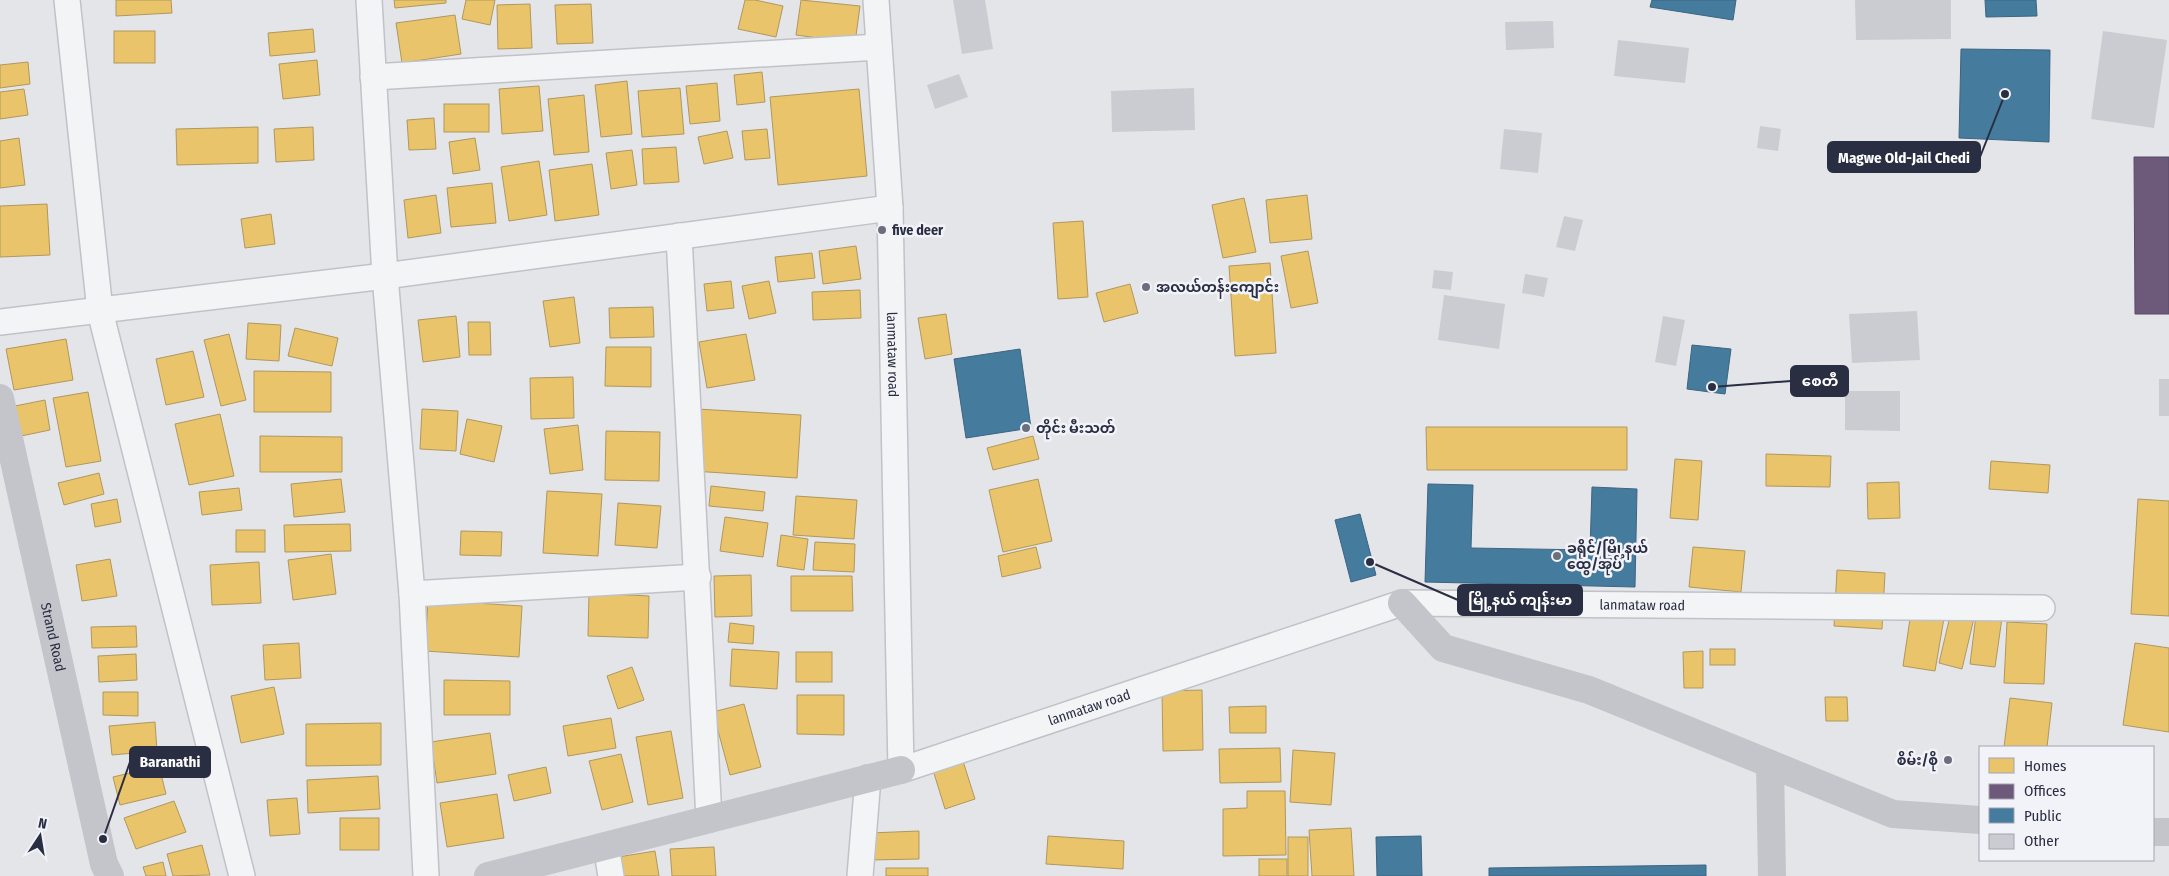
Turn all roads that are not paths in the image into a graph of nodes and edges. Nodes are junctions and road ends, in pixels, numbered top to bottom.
1 (67, 0) edge
2 (369, 0) edge
3 (876, 0) edge
4 (879, 47) junction
5 (373, 77) junction
6 (890, 208) junction
7 (679, 236) junction
8 (385, 276) junction
9 (100, 311) junction
10 (0, 322) edge
11 (0, 398) edge
12 (698, 577) junction
13 (412, 594) junction
14 (1402, 603) junction
15 (2042, 608) dead end
16 (1770, 764) junction
17 (901, 770) junction
18 (868, 778) junction
19 (709, 819) junction
20 (1979, 820) edge
21 (2154, 832) edge
22 (2169, 832) edge
23 (606, 846) junction
24 (110, 876) edge
25 (242, 876) edge
26 (426, 876) edge
27 (488, 876) edge
28 (611, 876) edge
29 (860, 876) edge
30 (1772, 876) edge

1 - 9 street
2 - 5 street
3 - 4 street, lanmataw road
4 - 5 street
4 - 6 street, lanmataw road
5 - 8 street
6 - 7 street
6 - 17 street, lanmataw road
7 - 8 street
7 - 12 street
8 - 9 street
8 - 13 street
9 - 10 street
9 - 25 street
11 - 24 street, Strand Road
12 - 13 street
12 - 19 street
13 - 26 street
14 - 15 street, lanmataw road
14 - 16 street
14 - 17 street, lanmataw road
16 - 20 street
16 - 30 street
17 - 18 street
18 - 19 street
18 - 29 street
19 - 23 street
21 - 22 street
23 - 27 street
23 - 28 street

